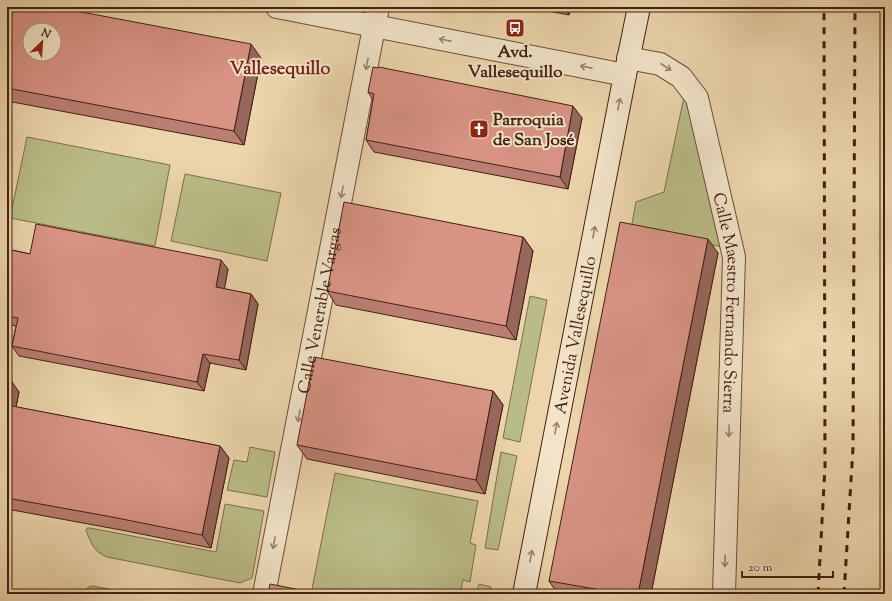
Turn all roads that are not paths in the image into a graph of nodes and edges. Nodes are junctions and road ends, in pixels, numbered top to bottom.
1 (277, 7) edge
2 (639, 7) edge
3 (376, 16) edge
4 (626, 67) junction
5 (264, 594) edge
6 (524, 594) edge
7 (724, 594) edge

1 - 3 street, Calle Maestro Fernando Sierra
2 - 4 street, Avenida Vallesequillo
4 -> 3 street, Calle Maestro Fernando Sierra
3 -> 5 street, Calle Venerable Vargas
6 -> 4 street, Avenida Vallesequillo
4 -> 7 street, Calle Maestro Fernando Sierra

